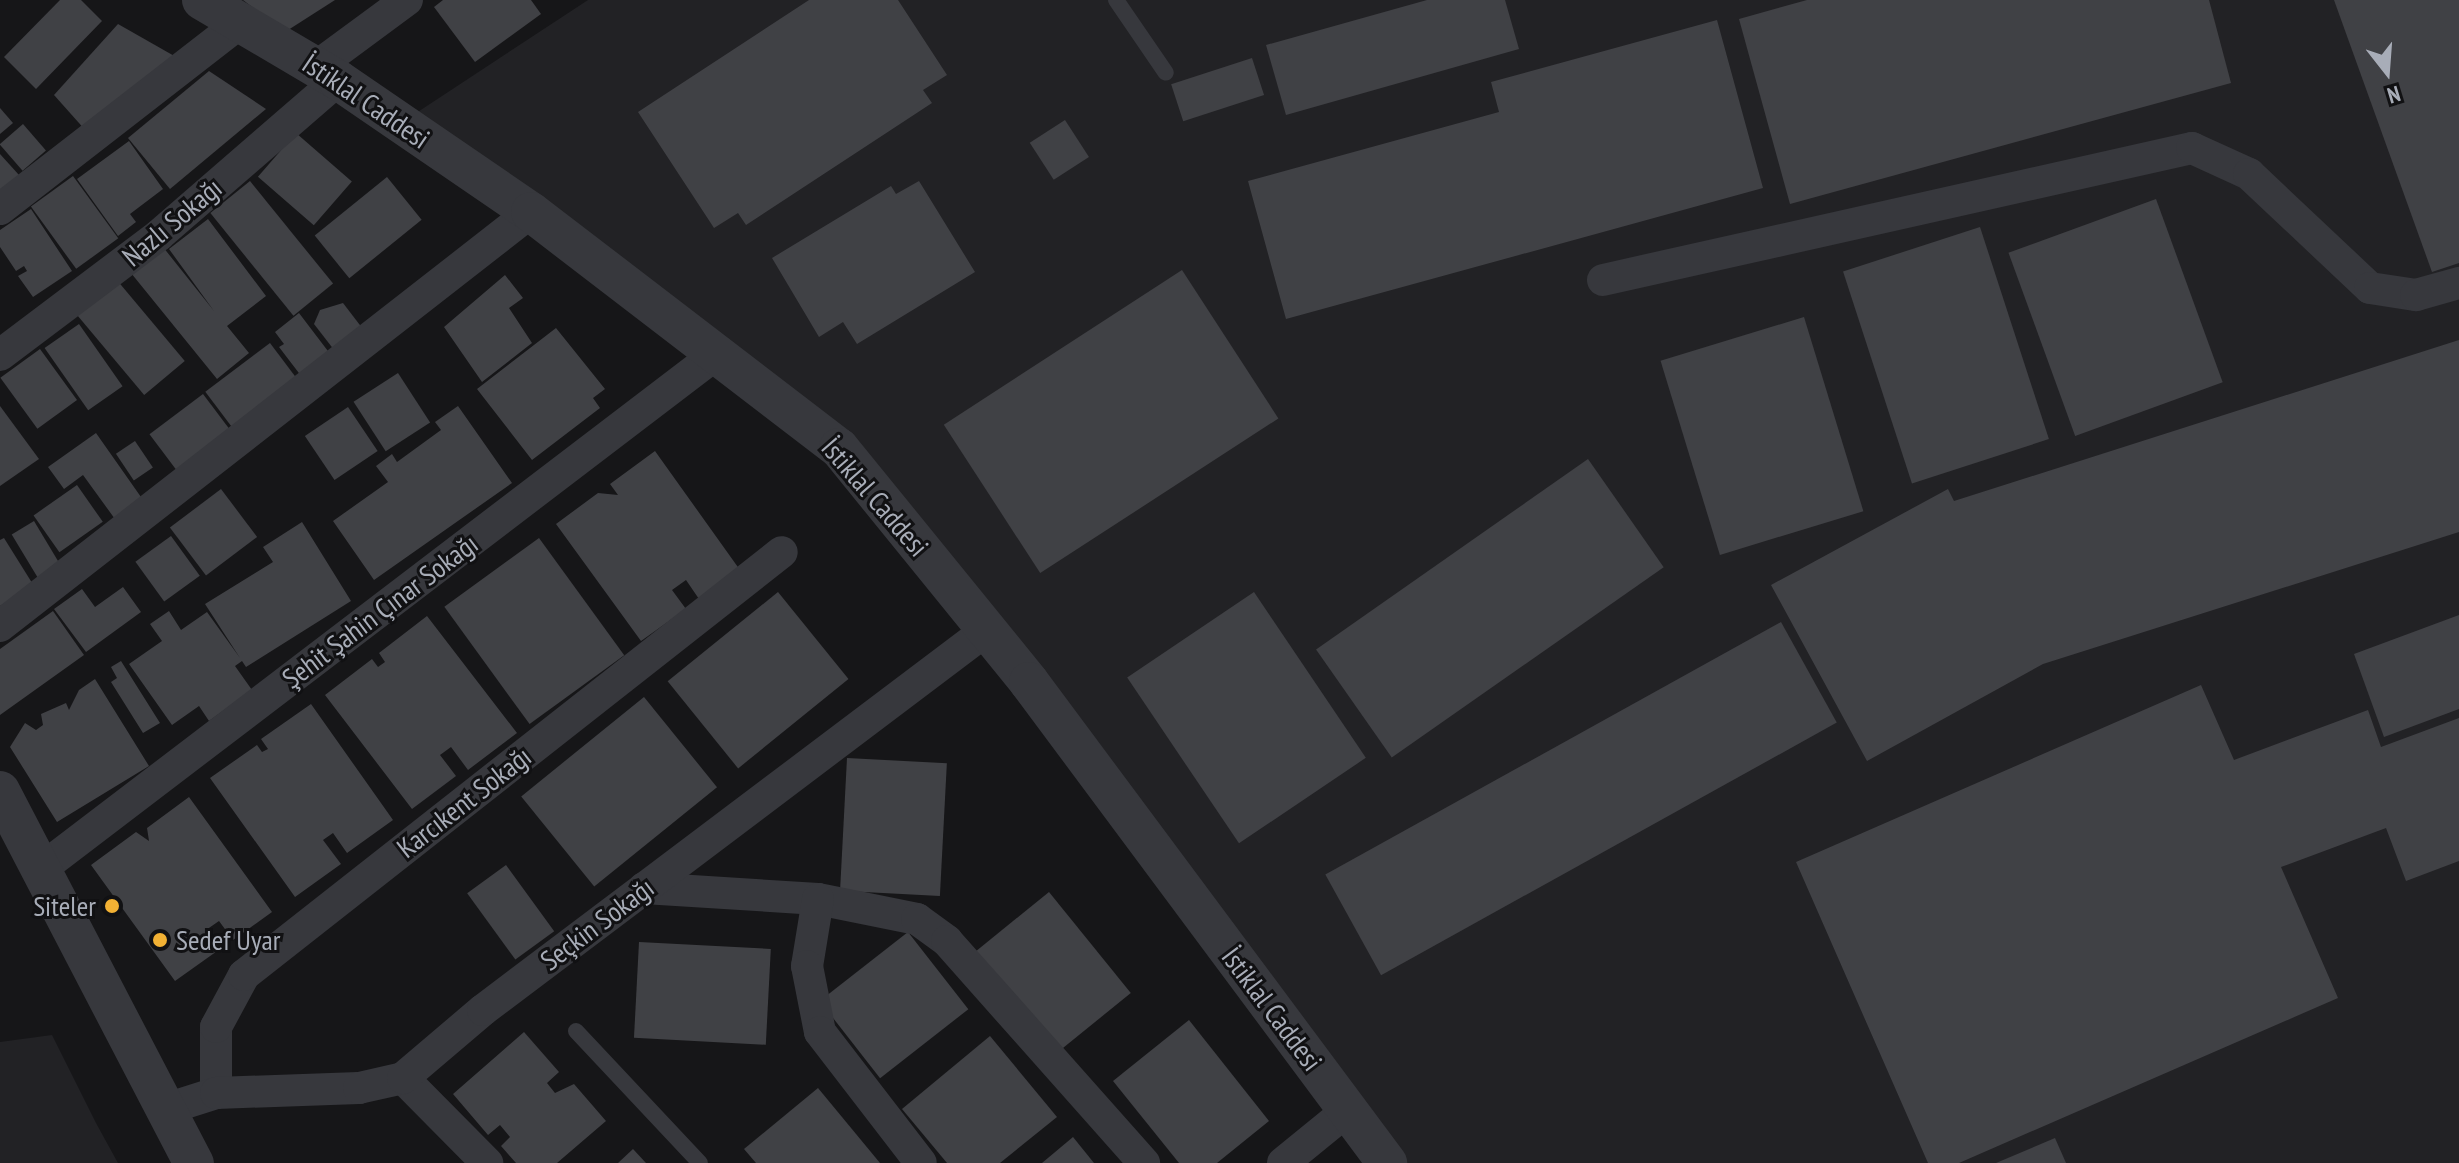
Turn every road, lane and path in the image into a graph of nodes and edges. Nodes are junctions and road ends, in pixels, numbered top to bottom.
1 (202, 0) edge
2 (407, 0) edge
3 (1116, 0) edge
4 (242, 21) junction
5 (327, 73) junction
6 (1166, 73) dead end
7 (0, 209) edge
8 (531, 212) junction
9 (1603, 280) dead end
10 (2459, 283) edge
11 (719, 352) junction
12 (0, 355) edge
13 (782, 552) dead end
14 (0, 626) edge
15 (987, 630) junction
16 (0, 791) edge
17 (41, 869) junction
18 (644, 888) junction
19 (818, 899) junction
20 (576, 1031) dead end
21 (403, 1078) junction
22 (216, 1093) junction
23 (166, 1109) junction
24 (1348, 1110) junction
25 (194, 1163) edge
26 (487, 1163) edge
27 (700, 1163) edge
28 (921, 1163) edge
29 (1144, 1163) edge
30 (1283, 1163) edge
31 (1387, 1163) edge

1 - 4 street, İstiklal Caddesi
2 - 5 street, Nazlı Sokağı
3 - 6 lane
4 - 5 street, İstiklal Caddesi
4 - 7 street
5 - 8 street, İstiklal Caddesi
5 - 12 street, Nazlı Sokağı
8 - 11 street, İstiklal Caddesi
8 - 14 street
9 - 10 street
11 - 15 street, İstiklal Caddesi
11 - 17 street, Şehit Şahin Çınar Sokağı
13 - 22 street, Karcıkent Sokağı
15 - 18 street, Seçkin Sokağı
15 - 24 street, İstiklal Caddesi
16 - 17 street
17 - 23 street
18 - 19 street
18 - 21 street, Seçkin Sokağı
19 - 28 street
19 - 29 street
20 - 27 lane
21 - 22 street, Seçkin Sokağı
21 - 26 street
22 - 23 street, Seçkin Sokağı
23 - 25 street
24 - 30 street
24 - 31 street, İstiklal Caddesi

